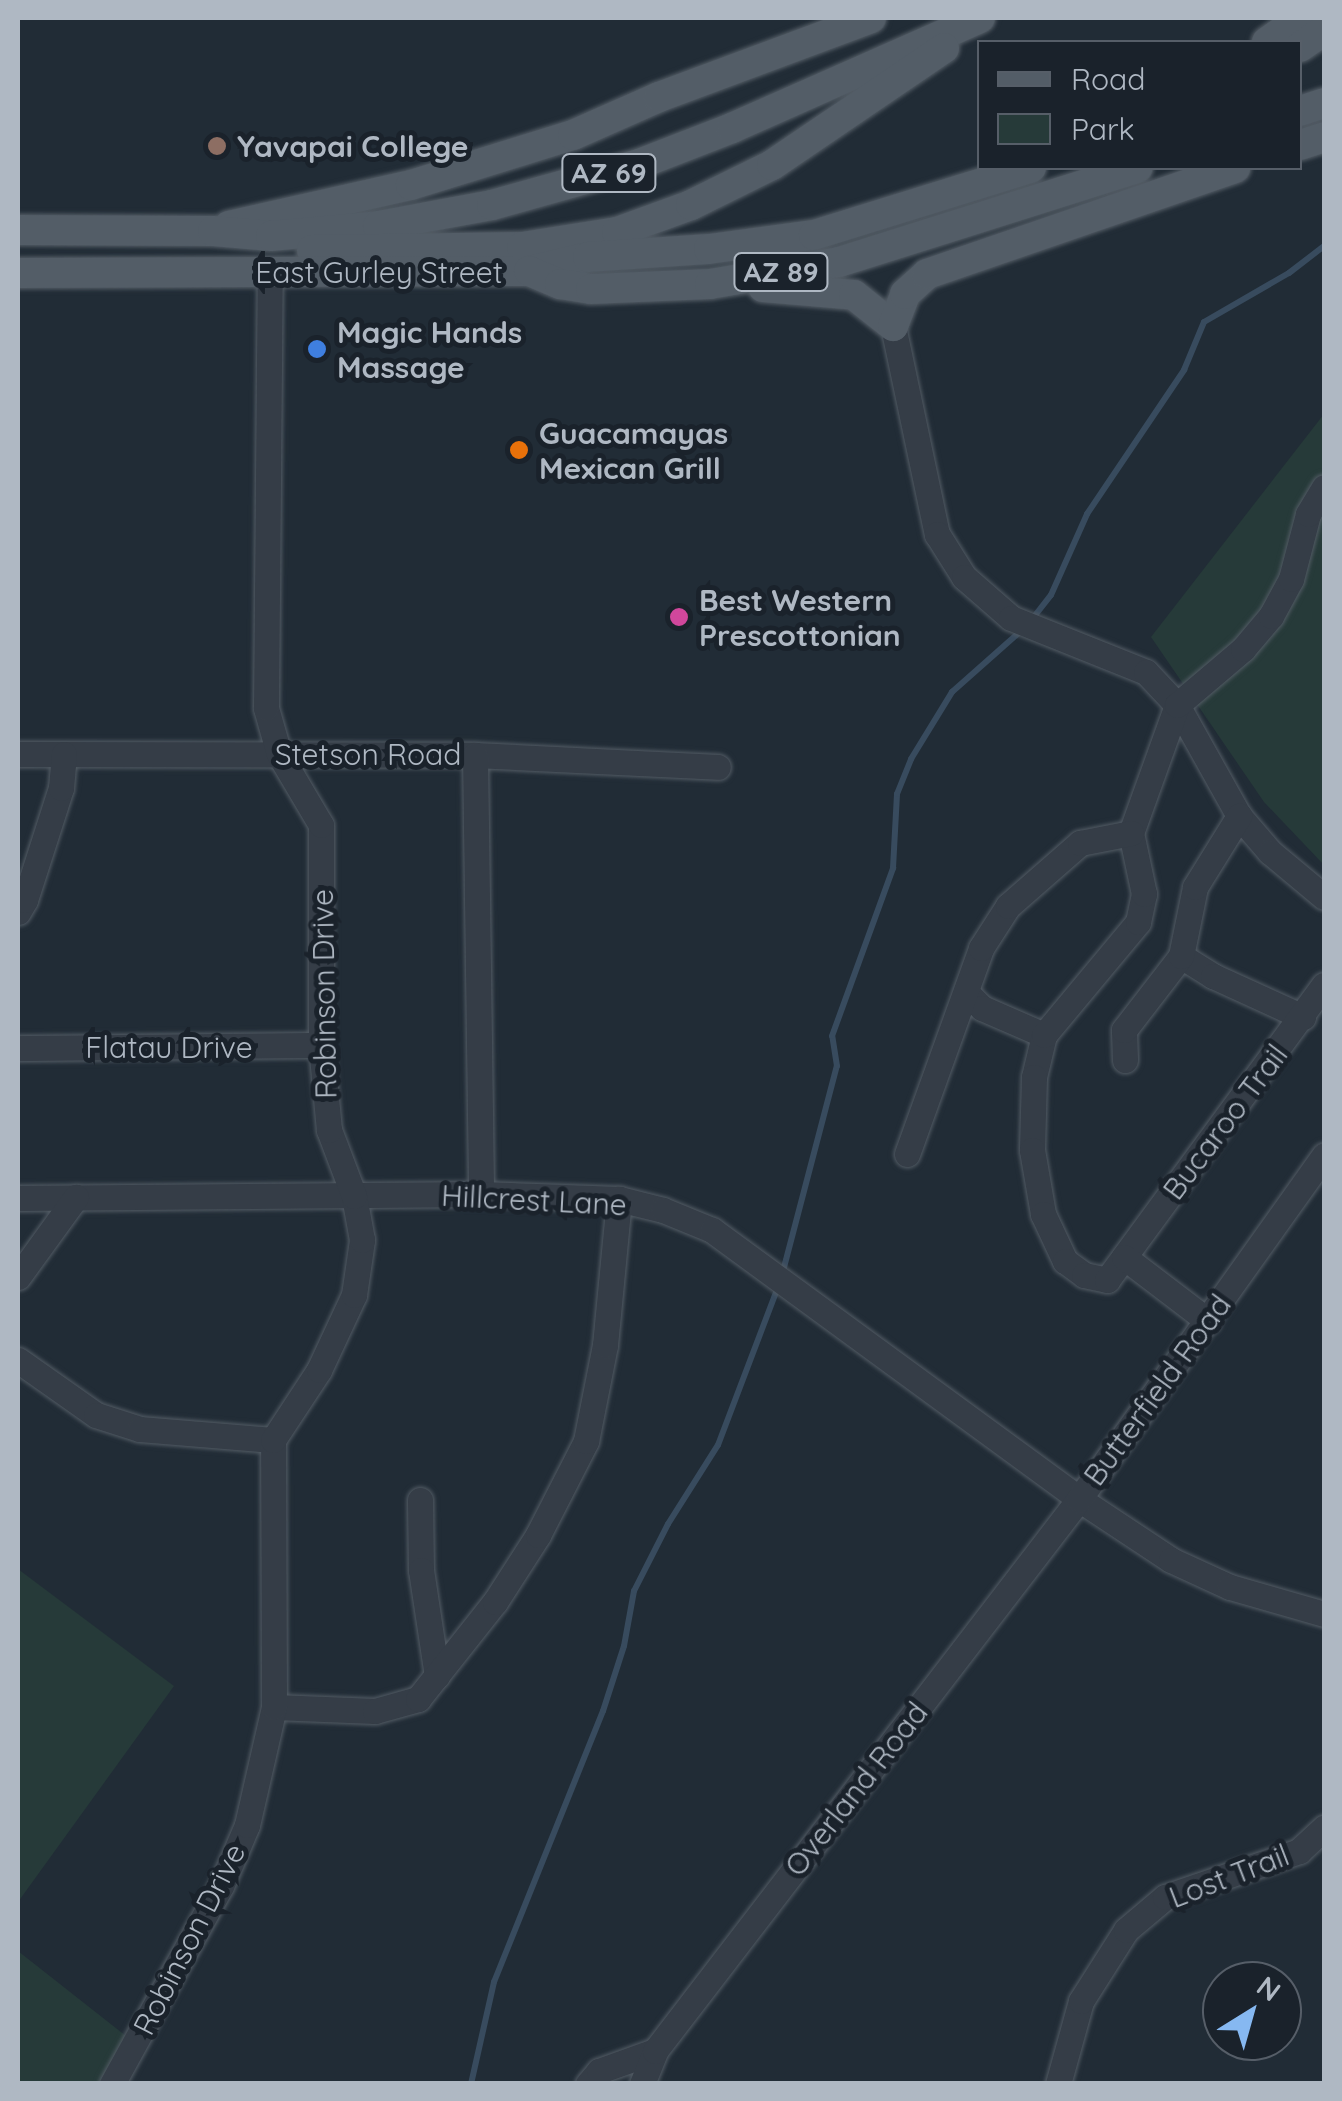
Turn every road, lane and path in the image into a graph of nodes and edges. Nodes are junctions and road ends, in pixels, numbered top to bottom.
1 (871, 18) edge
2 (980, 18) edge
3 (1000, 18) edge
4 (1301, 18) edge
5 (1324, 30) edge
6 (1271, 40) edge
7 (1302, 46) edge
8 (1025, 170) edge
9 (1091, 170) edge
10 (1132, 170) edge
11 (1229, 170) edge
12 (1028, 206) junction
13 (18, 230) edge
14 (213, 231) junction
15 (529, 271) junction
16 (270, 273) junction
17 (18, 274) edge
18 (186, 274) junction
19 (710, 284) junction
20 (893, 326) junction
21 (1324, 487) edge
22 (1177, 706) junction
23 (18, 754) edge
24 (64, 754) junction
25 (280, 754) junction
26 (475, 755) junction
27 (718, 767) dead end
28 (1239, 816) junction
29 (1131, 833) junction
30 (1324, 897) edge
31 (18, 912) edge
32 (1181, 956) junction
33 (1324, 985) edge
34 (967, 994) junction
35 (1303, 1017) junction
36 (1044, 1035) junction
37 (321, 1045) junction
38 (18, 1048) edge
39 (1126, 1060) dead end
40 (907, 1154) dead end
41 (1324, 1155) edge
42 (481, 1194) junction
43 (354, 1196) junction
44 (76, 1197) junction
45 (18, 1198) edge
46 (619, 1199) junction
47 (1124, 1257) junction
48 (18, 1277) edge
49 (1208, 1321) junction
50 (18, 1360) edge
51 (272, 1440) junction
52 (1079, 1499) junction
53 (420, 1500) dead end
54 (1324, 1614) edge
55 (437, 1676) junction
56 (274, 1706) junction
57 (1324, 1828) edge
58 (654, 2051) junction
59 (112, 2084) edge
60 (588, 2084) edge
61 (642, 2084) edge
62 (1058, 2084) edge

1 - 14 main road
2 - 14 main road, AZ 69
3 - 18 main road
4 - 6 main road
5 - 7 main road
8 - 15 main road
9 - 12 main road, AZ 89
10 - 12 main road
11 - 20 main road
12 - 19 main road, East Gurley Street / AZ 89
13 - 14 main road
15 - 16 main road, East Gurley Street / AZ 89
15 - 19 main road, East Gurley Street / AZ 89
16 - 18 main road, East Gurley Street / AZ 89
16 - 25 street, Robinson Drive
17 - 18 main road, East Gurley Street / AZ 89
19 - 20 main road
20 - 22 street
21 - 22 street
22 - 28 street
22 - 29 street
23 - 24 street, Stetson Road
24 - 25 street, Stetson Road
24 - 31 street
25 - 26 street, Stetson Road
25 - 37 street, Robinson Drive
26 - 27 street, Stetson Road
26 - 42 street
28 - 30 street
28 - 32 street
29 - 34 street
29 - 36 street
32 - 35 street
32 - 39 street
33 - 35 street, Bucaroo Trail
34 - 36 street
34 - 40 street
35 - 47 street, Bucaroo Trail
36 - 47 street
37 - 38 street, Flatau Drive
37 - 43 street, Robinson Drive
41 - 49 street, Butterfield Road
42 - 43 street, Hillcrest Lane
42 - 46 street, Hillcrest Lane
43 - 44 street, Hillcrest Lane
43 - 51 street, Robinson Drive
44 - 45 street, Hillcrest Lane
44 - 48 street
46 - 52 street, Hillcrest Lane
46 - 55 street
47 - 49 street
49 - 52 street, Butterfield Road
50 - 51 street
51 - 56 street, Robinson Drive
52 - 54 street, Butterfield Road
52 - 58 street, Overland Road
53 - 55 street
55 - 56 street
56 - 59 street, Robinson Drive
57 - 62 street, Lost Trail
58 - 60 street
58 - 61 street, Overland Road

